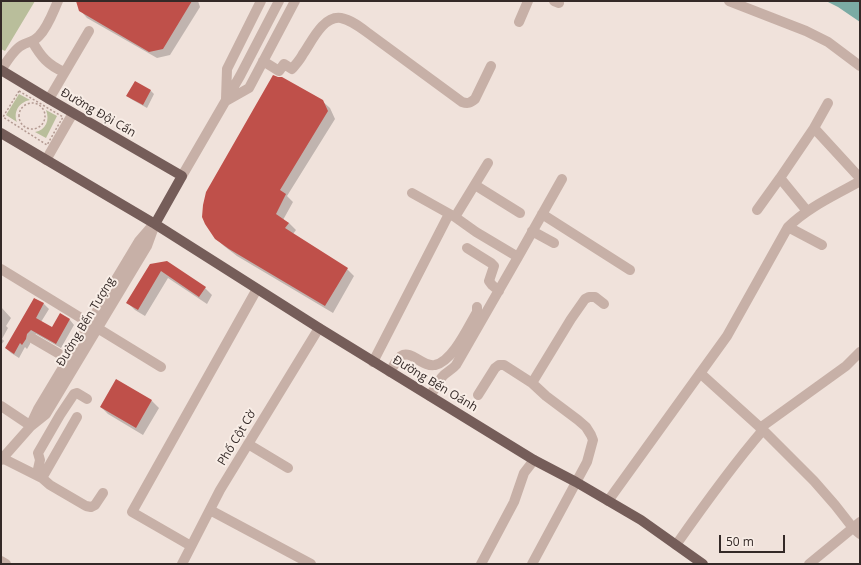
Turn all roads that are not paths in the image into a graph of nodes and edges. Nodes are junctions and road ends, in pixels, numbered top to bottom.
1 (58, 1) edge
2 (261, 1) edge
3 (279, 1) edge
4 (295, 1) edge
5 (528, 1) edge
6 (730, 1) edge
7 (519, 22) dead end
8 (89, 31) dead end
9 (32, 41) junction
10 (263, 61) junction
11 (491, 66) dead end
12 (860, 66) edge
13 (1, 70) edge
14 (64, 72) junction
15 (48, 99) junction
16 (226, 100) junction
17 (828, 102) dead end
18 (73, 113) junction
19 (814, 128) junction
20 (1, 133) edge
21 (46, 160) junction
22 (488, 163) dead end
23 (182, 176) junction
24 (780, 178) junction
25 (860, 178) edge
26 (562, 179) dead end
27 (860, 181) edge
28 (474, 185) junction
29 (412, 193) dead end
30 (757, 210) dead end
31 (807, 211) junction
32 (520, 213) dead end
33 (542, 214) junction
34 (452, 216) junction
35 (154, 224) junction
36 (788, 227) junction
37 (532, 231) junction
38 (554, 243) dead end
39 (822, 245) dead end
40 (467, 248) dead end
41 (518, 257) junction
42 (1, 270) edge
43 (630, 270) dead end
44 (258, 289) junction
45 (499, 291) junction
46 (604, 304) dead end
47 (477, 307) dead end
48 (93, 327) junction
49 (319, 328) junction
50 (32, 338) dead end
51 (860, 352) edge
52 (68, 359) junction
53 (373, 362) junction
54 (161, 367) dead end
55 (390, 372) junction
56 (700, 373) junction
57 (532, 383) junction
58 (478, 395) dead end
59 (430, 396) junction
60 (87, 399) dead end
61 (1, 406) edge
62 (77, 417) dead end
63 (31, 426) junction
64 (761, 429) junction
65 (248, 444) junction
66 (2, 459) edge
67 (534, 460) junction
68 (288, 468) dead end
69 (42, 478) junction
70 (576, 482) junction
71 (103, 493) dead end
72 (608, 501) junction
73 (210, 510) junction
74 (858, 528) edge
75 (676, 545) junction
76 (191, 546) junction
77 (1, 561) edge
78 (6, 564) edge
79 (182, 564) edge
80 (311, 564) edge
81 (481, 564) edge
82 (532, 564) edge
83 (703, 564) edge
84 (809, 564) edge

1 - 9 street
2 - 16 street
3 - 16 street, Đường Bến Tượng
4 - 10 street
5 - 7 street
6 - 12 street
8 - 14 street
9 - 13 street
9 - 14 street
10 - 11 street
10 - 16 street
13 - 15 main road, Đường Đội Cấn
14 - 15 street
15 - 18 main road, Đường Đội Cấn
16 - 23 street, Đường Bến Tượng
17 - 19 street
18 - 21 street
18 - 23 main road, Đường Đội Cấn
19 - 24 street
19 - 25 street
20 - 21 main road
21 - 35 main road
22 - 28 street
23 - 35 main road, Đường Bến Tượng
24 - 30 street
24 - 31 street
26 - 33 street
27 - 31 street
28 - 32 street
28 - 34 street
29 - 34 street
31 - 36 street
33 - 37 street
33 - 43 street
34 - 41 street
34 - 53 street
35 - 44 main road, Đường Bến Oánh
35 - 48 street, Đường Bến Tượng
36 - 39 street
36 - 56 street
37 - 38 street
37 - 41 street
40 - 45 street
41 - 45 street
42 - 48 street
44 - 49 main road, Đường Bến Oánh
44 - 76 street
45 - 59 street
46 - 57 street
47 - 55 street
48 - 52 street, Đường Bến Tượng
48 - 54 street
48 - 63 street, Đường Bến Tượng
49 - 53 main road, Đường Bến Oánh
49 - 65 street, Phố Cột Cờ
50 - 52 street
51 - 64 street
52 - 63 street, Đường Bến Tượng
53 - 55 main road, Đường Bến Oánh
55 - 59 main road, Đường Bến Oánh
56 - 64 street
56 - 72 street
57 - 58 street
57 - 70 street
59 - 67 main road, Đường Bến Oánh
60 - 69 street
61 - 63 street
62 - 69 street
63 - 66 street, Đường Bến Tượng
64 - 74 street
64 - 75 street
65 - 68 street
65 - 73 street, Phố Cột Cờ
66 - 69 street
67 - 70 main road, Đường Bến Oánh
67 - 81 street
69 - 71 street
70 - 72 main road, Đường Bến Oánh
70 - 82 street
72 - 75 main road, Đường Bến Oánh
73 - 76 street, Phố Cột Cờ
73 - 80 street
74 - 84 street
75 - 83 main road, Đường Bến Oánh
76 - 79 street, Phố Cột Cờ
77 - 78 street

